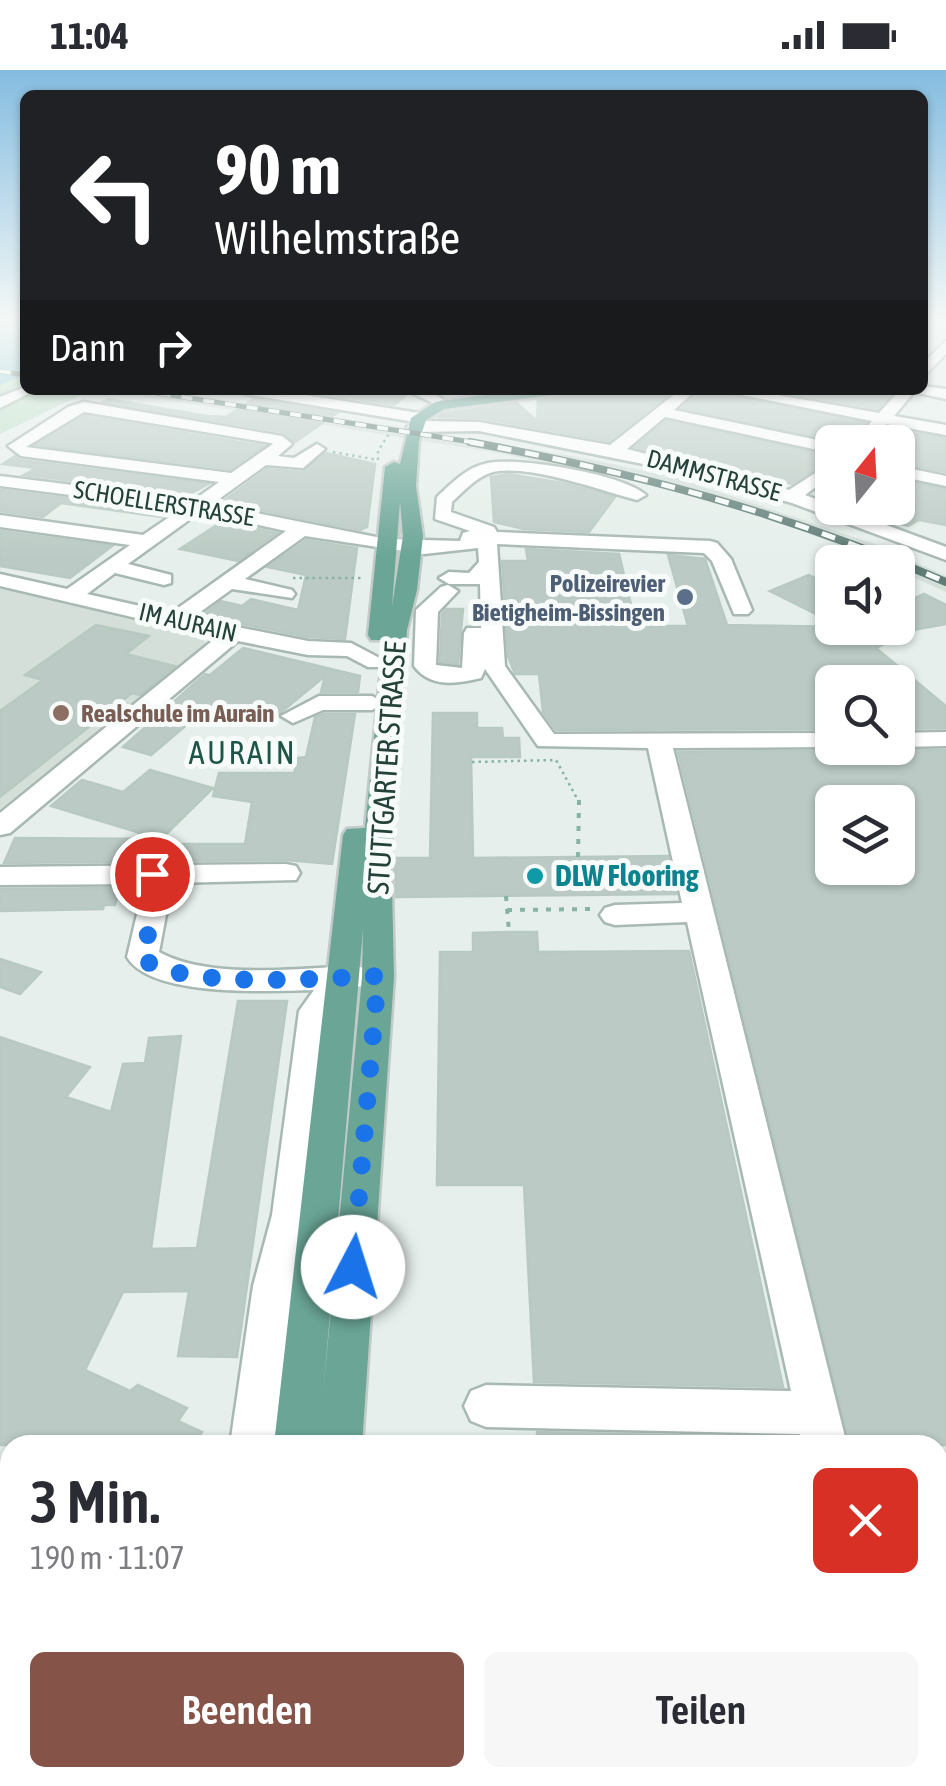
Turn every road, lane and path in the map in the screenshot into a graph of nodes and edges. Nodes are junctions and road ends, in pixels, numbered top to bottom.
1 (297, 399) edge
2 (432, 399) edge
3 (476, 399) edge
4 (678, 399) edge
5 (773, 399) edge
6 (901, 399) edge
7 (662, 412) junction
8 (886, 420) junction
9 (418, 421) junction
10 (881, 425) edge
11 (946, 430) edge
12 (391, 433) dead end
13 (815, 444) edge
14 (317, 449) dead end
15 (615, 450) junction
16 (262, 459) junction
17 (378, 460) dead end
18 (915, 475) edge
19 (234, 478) junction
20 (815, 479) edge
21 (0, 481) edge
22 (946, 481) edge
23 (637, 494) dead end
24 (793, 496) junction
25 (198, 506) junction
26 (0, 521) edge
27 (303, 528) junction
28 (387, 539) junction
29 (412, 541) junction
30 (150, 542) junction
31 (946, 554) edge
32 (484, 560) junction
33 (114, 567) junction
34 (240, 574) junction
35 (202, 576) dead end
36 (384, 577) junction
37 (164, 579) dead end
38 (0, 580) edge
39 (285, 594) dead end
40 (72, 595) junction
41 (740, 610) dead end
42 (175, 620) junction
43 (234, 634) junction
44 (376, 662) junction
45 (372, 703) junction
46 (293, 716) dead end
47 (815, 740) edge
48 (915, 740) edge
49 (946, 740) edge
50 (659, 741) junction
51 (472, 762) dead end
52 (0, 827) edge
53 (578, 857) dead end
54 (286, 873) dead end
55 (152, 874) junction
56 (0, 876) edge
57 (506, 896) dead end
58 (507, 910) junction
59 (702, 912) junction
60 (615, 915) joint
61 (510, 932) dead end
62 (360, 977) junction
63 (486, 1406) dead end
64 (821, 1429) edge
65 (253, 1435) edge
66 (297, 1435) edge
67 (340, 1435) edge

1 - 9 street, DAMMSTRASSE
2 - 9 main road
3 - 9 main road
4 - 7 street
5 - 8 street
6 - 8 street
7 - 13 street
7 - 15 street
8 - 10 street
8 - 11 street
9 - 15 street, DAMMSTRASSE
9 - 28 main road, STUTTGARTER STRASSE
9 - 29 main road, STUTTGARTER STRASSE
12 - 17 path
14 - 16 street
15 - 24 street, DAMMSTRASSE
16 - 19 street
16 - 19 street
18 - 22 street
19 - 25 street
20 - 24 street
21 - 25 street, SCHOELLERSTRASSE
23 - 32 street
24 - 31 street, DAMMSTRASSE
25 - 27 street, SCHOELLERSTRASSE
25 - 30 street
26 - 30 street
27 - 28 street, SCHOELLERSTRASSE
27 - 34 street
28 - 29 street, SCHOELLERSTRASSE
28 - 36 main road, STUTTGARTER STRASSE
29 - 32 street, SCHOELLERSTRASSE
29 - 62 main road, STUTTGARTER STRASSE
30 - 33 street
32 - 32 street
32 - 41 street
32 - 50 street
33 - 37 street
33 - 40 street
34 - 35 street
34 - 36 path
34 - 39 street
34 - 42 street
36 - 44 main road, STUTTGARTER STRASSE
38 - 40 street, IM AURAIN
40 - 42 street, IM AURAIN
42 - 43 street, IM AURAIN
43 - 44 street, IM AURAIN
43 - 52 street
44 - 45 main road, STUTTGARTER STRASSE
45 - 46 street
45 - 62 main road, STUTTGARTER STRASSE
47 - 50 street
48 - 49 street
50 - 59 street
51 - 53 path
54 - 55 street
55 - 56 street
55 - 62 street
57 - 58 path
58 - 60 path
58 - 61 path
59 - 60 street
59 - 64 street
62 - 65 street
62 - 66 main road, STUTTGARTER STRASSE
62 - 67 main road, STUTTGARTER STRASSE
63 - 64 street

